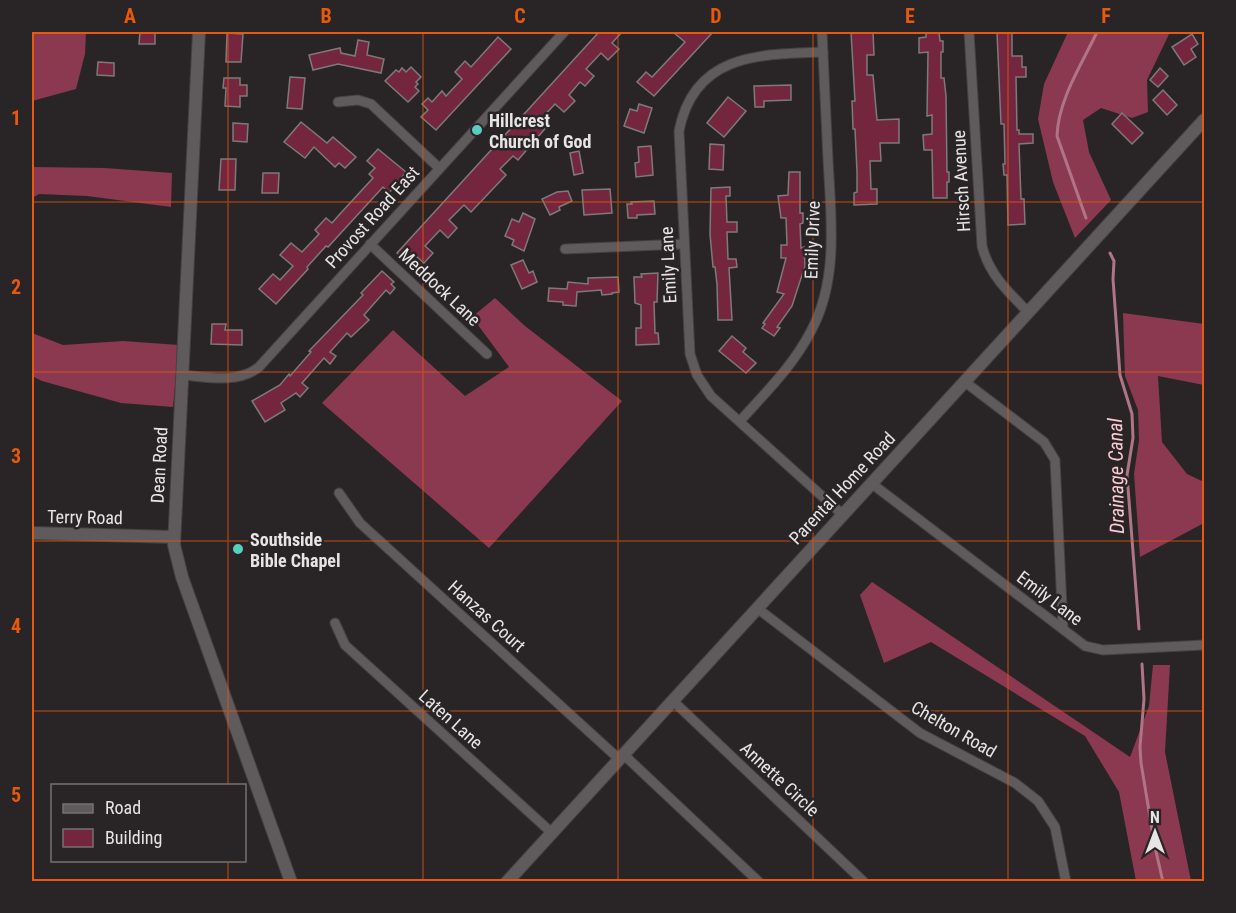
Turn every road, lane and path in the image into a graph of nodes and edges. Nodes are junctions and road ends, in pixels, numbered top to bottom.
1 (199, 32) edge
2 (564, 32) edge
3 (822, 32) edge
4 (969, 32) edge
5 (823, 52) junction
6 (338, 102) dead end
7 (1204, 120) edge
8 (439, 168) junction
9 (370, 244) junction
10 (684, 244) junction
11 (565, 249) dead end
12 (1028, 312) junction
13 (487, 354) dead end
14 (182, 375) junction
15 (965, 382) junction
16 (740, 421) junction
17 (871, 483) junction
18 (339, 493) dead end
19 (843, 514) junction
20 (32, 534) edge
21 (174, 537) junction
22 (757, 608) junction
23 (335, 623) dead end
24 (1063, 628) junction
25 (1204, 645) edge
26 (672, 700) junction
27 (621, 756) junction
28 (552, 833) junction
29 (291, 882) edge
30 (507, 882) edge
31 (759, 882) edge
32 (864, 882) edge
33 (1066, 882) edge

1 - 14 street, Dean Road
2 - 8 street, Provost Road East
3 - 5 street, Emily Drive
4 - 12 street, Hirsch Avenue
5 - 10 street, Emily Lane
5 - 16 street, Emily Drive
6 - 8 street
7 - 12 street, Parental Home Road
8 - 9 street, Provost Road East
9 - 13 street, Meddock Lane
9 - 14 street, Provost Road East
10 - 11 street
10 - 16 street, Emily Lane
12 - 15 street, Parental Home Road
14 - 21 street, Dean Road
15 - 17 street, Parental Home Road
15 - 24 street
16 - 19 street, Emily Lane
17 - 19 street, Parental Home Road
17 - 24 street, Emily Lane
18 - 27 street, Hanzas Court
19 - 22 street, Parental Home Road
20 - 21 street, Terry Road
21 - 29 street, Dean Road
22 - 26 street, Parental Home Road
22 - 33 street, Chelton Road
23 - 28 street, Laten Lane
24 - 25 street, Emily Lane
26 - 27 street, Parental Home Road
26 - 32 street, Annette Circle
27 - 28 street, Parental Home Road
27 - 31 street, Hanzas Court
28 - 30 street, Parental Home Road

